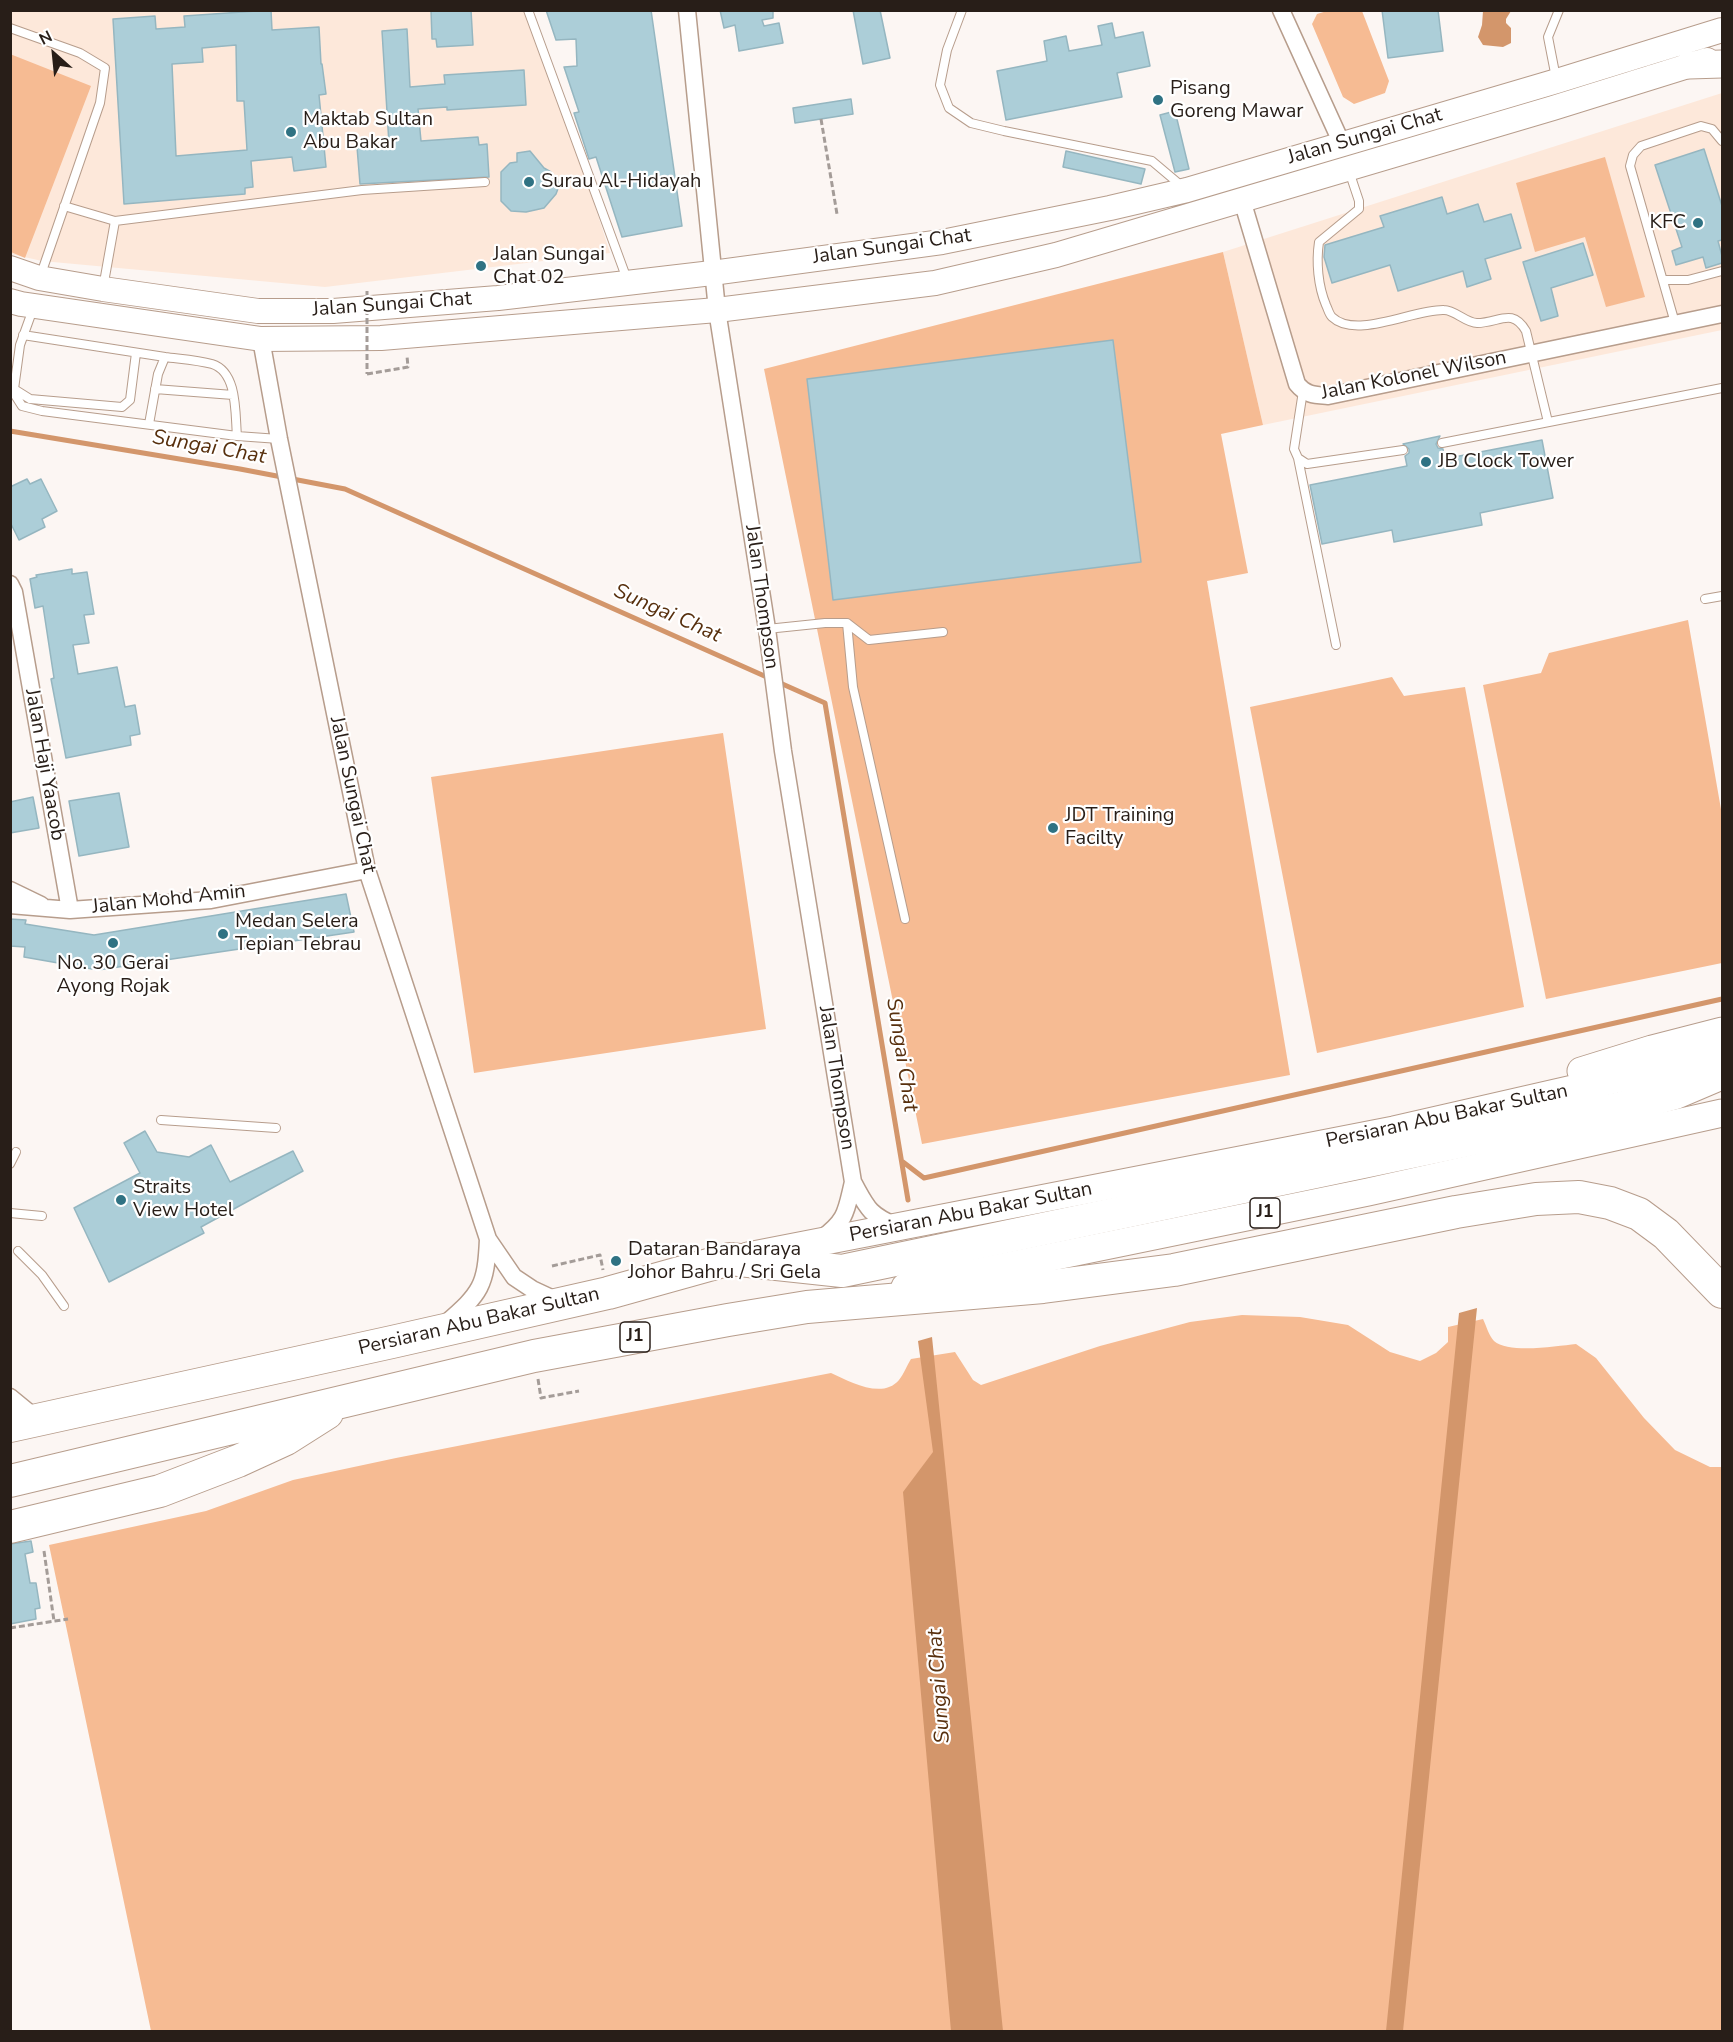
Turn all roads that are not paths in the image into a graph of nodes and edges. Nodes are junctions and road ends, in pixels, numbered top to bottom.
1 (528, 10) edge
2 (687, 10) edge
3 (962, 10) edge
4 (1281, 10) edge
5 (1559, 10) edge
6 (10, 28) edge
7 (1722, 30) edge
8 (1722, 55) edge
9 (1722, 64) edge
10 (1689, 65) junction
11 (1557, 81) junction
12 (1722, 141) edge
13 (1342, 144) junction
14 (1349, 169) junction
15 (485, 182) dead end
16 (1187, 190) junction
17 (1242, 200) junction
18 (64, 206) junction
19 (115, 221) junction
20 (10, 268) edge
21 (1722, 271) edge
22 (712, 273) junction
23 (39, 278) junction
24 (1663, 280) junction
25 (628, 282) junction
26 (103, 289) junction
27 (19, 304) edge
28 (717, 310) junction
29 (1722, 314) edge
30 (1675, 323) junction
31 (23, 335) junction
32 (261, 339) junction
33 (136, 352) junction
34 (1531, 354) junction
35 (165, 357) junction
36 (1722, 388) edge
37 (14, 389) junction
38 (155, 389) junction
39 (1303, 391) junction
40 (233, 395) junction
41 (1548, 422) junction
42 (149, 424) junction
43 (237, 436) junction
44 (279, 438) junction
45 (1442, 443) dead end
46 (1404, 450) dead end
47 (1298, 458) junction
48 (10, 584) edge
49 (1722, 596) edge
50 (1705, 599) dead end
51 (847, 623) junction
52 (943, 632) dead end
53 (768, 636) junction
54 (1336, 645) dead end
55 (367, 870) junction
56 (10, 890) edge
57 (10, 905) edge
58 (49, 909) junction
59 (70, 910) junction
60 (905, 920) dead end
61 (1722, 1031) edge
62 (1722, 1055) edge
63 (1722, 1073) edge
64 (1722, 1113) edge
65 (160, 1120) dead end
66 (276, 1128) dead end
67 (1394, 1130) junction
68 (16, 1152) dead end
69 (10, 1164) edge
70 (853, 1182) junction
71 (10, 1213) edge
72 (42, 1216) dead end
73 (899, 1227) junction
74 (488, 1239) junction
75 (815, 1243) junction
76 (18, 1251) dead end
77 (730, 1259) junction
78 (1722, 1292) edge
79 (562, 1303) junction
80 (64, 1306) dead end
81 (807, 1308) junction
82 (436, 1332) junction
83 (10, 1397) edge
84 (345, 1401) junction
85 (24, 1423) edge
86 (10, 1481) edge
87 (10, 1527) edge

1 - 25 lane
2 - 22 street, Jalan Thompson
3 - 16 lane
4 - 13 street
5 - 11 lane
6 - 18 lane
7 - 11 main road, Jalan Sungai Chat
8 - 10 main road, Jalan Sungai Chat
9 - 10 main road
10 - 14 main road, Jalan Sungai Chat
11 - 13 main road, Jalan Sungai Chat
12 - 24 lane
13 - 16 main road, Jalan Sungai Chat
14 - 17 main road, Jalan Sungai Chat
14 - 34 lane
15 - 19 lane
16 - 22 main road, Jalan Sungai Chat
17 - 28 main road, Jalan Sungai Chat
17 - 39 street, Jalan Kolonel Wilson
18 - 19 lane
18 - 23 lane
19 - 26 lane
20 - 23 main road, Jalan Sungai Chat
21 - 24 lane
22 - 25 main road, Jalan Sungai Chat
22 - 28 street, Jalan Thompson
23 - 26 main road, Jalan Sungai Chat
24 - 30 lane
25 - 26 main road, Jalan Sungai Chat
27 - 31 lane
27 - 32 main road, Jalan Sungai Chat
28 - 32 main road, Jalan Sungai Chat
28 - 53 street, Jalan Thompson
29 - 30 street, Jalan Kolonel Wilson
30 - 34 street, Jalan Kolonel Wilson
31 - 33 lane
31 - 37 lane
32 - 44 street, Jalan Sungai Chat
33 - 35 lane
33 - 37 lane
34 - 39 street, Jalan Kolonel Wilson
34 - 41 lane
35 - 38 lane
35 - 40 lane
36 - 41 lane
37 - 42 lane
38 - 40 lane
38 - 42 lane
39 - 47 lane
40 - 43 lane
41 - 45 lane
42 - 43 lane
43 - 44 lane
44 - 55 street, Jalan Sungai Chat
46 - 47 lane
47 - 54 lane
48 - 59 street, Jalan Haji Yaacob
49 - 50 lane
51 - 52 lane
51 - 53 lane
51 - 60 lane
53 - 70 street, Jalan Thompson
55 - 59 street, Jalan Mohd Amin
55 - 74 street, Jalan Sungai Chat
56 - 58 street, Jalan Mohd Amin
57 - 58 street
58 - 59 street, Jalan Mohd Amin
61 - 67 main road
62 - 67 main road, Persiaran Abu Bakar Sultan
63 - 77 highway
64 - 81 main road, J1
65 - 66 lane
67 - 73 main road, Persiaran Abu Bakar Sultan
68 - 69 lane
70 - 73 street, Jalan Thompson
70 - 75 street, Jalan Thompson
71 - 72 lane
73 - 75 main road, Persiaran Abu Bakar Sultan
74 - 79 street, Jalan Sungai Chat
74 - 82 street, Jalan Sungai Chat
75 - 77 main road, Persiaran Abu Bakar Sultan
76 - 80 lane
77 - 79 highway, Persiaran Abu Bakar Sultan
78 - 81 highway
79 - 82 highway, Persiaran Abu Bakar Sultan
81 - 84 highway, J1
82 - 85 highway, Persiaran Abu Bakar Sultan
83 - 85 street
84 - 86 highway, J1
84 - 87 highway

